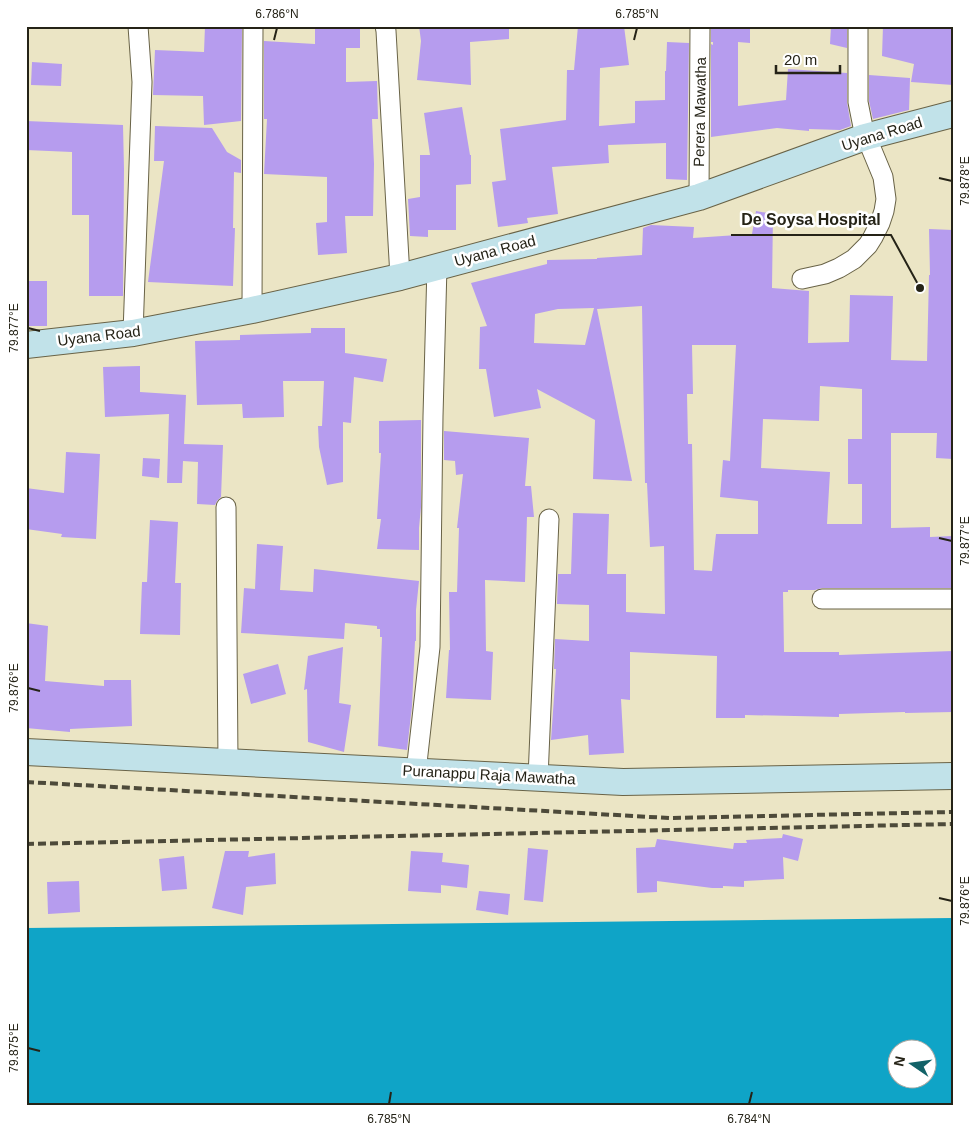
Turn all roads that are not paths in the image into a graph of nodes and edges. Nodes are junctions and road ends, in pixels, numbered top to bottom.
1 (138, 26) edge
2 (253, 26) edge
3 (385, 26) edge
4 (700, 26) edge
5 (858, 26) edge
6 (953, 114) edge
7 (865, 138) junction
8 (699, 198) junction
9 (437, 266) junction
10 (400, 276) junction
11 (802, 279) dead end
12 (252, 310) junction
13 (133, 333) junction
14 (26, 345) edge
15 (226, 507) dead end
16 (549, 519) dead end
17 (822, 599) dead end
18 (953, 599) edge
19 (26, 752) edge
20 (228, 762) junction
21 (416, 772) junction
22 (953, 776) edge
23 (538, 778) junction

1 - 13 street
2 - 12 street
3 - 10 street
4 - 8 street, Perera Mawatha
5 - 7 street
6 - 7 street, Uyana Road
7 - 8 street, Uyana Road
7 - 11 street
8 - 9 street, Uyana Road
9 - 10 street, Uyana Road
9 - 21 street
10 - 12 street, Uyana Road
12 - 13 street, Uyana Road
13 - 14 street, Uyana Road
15 - 20 street
16 - 23 street
17 - 18 street
19 - 20 street, Puranappu Raja Mawatha
20 - 21 street, Puranappu Raja Mawatha
21 - 23 street, Puranappu Raja Mawatha
22 - 23 street, Puranappu Raja Mawatha

